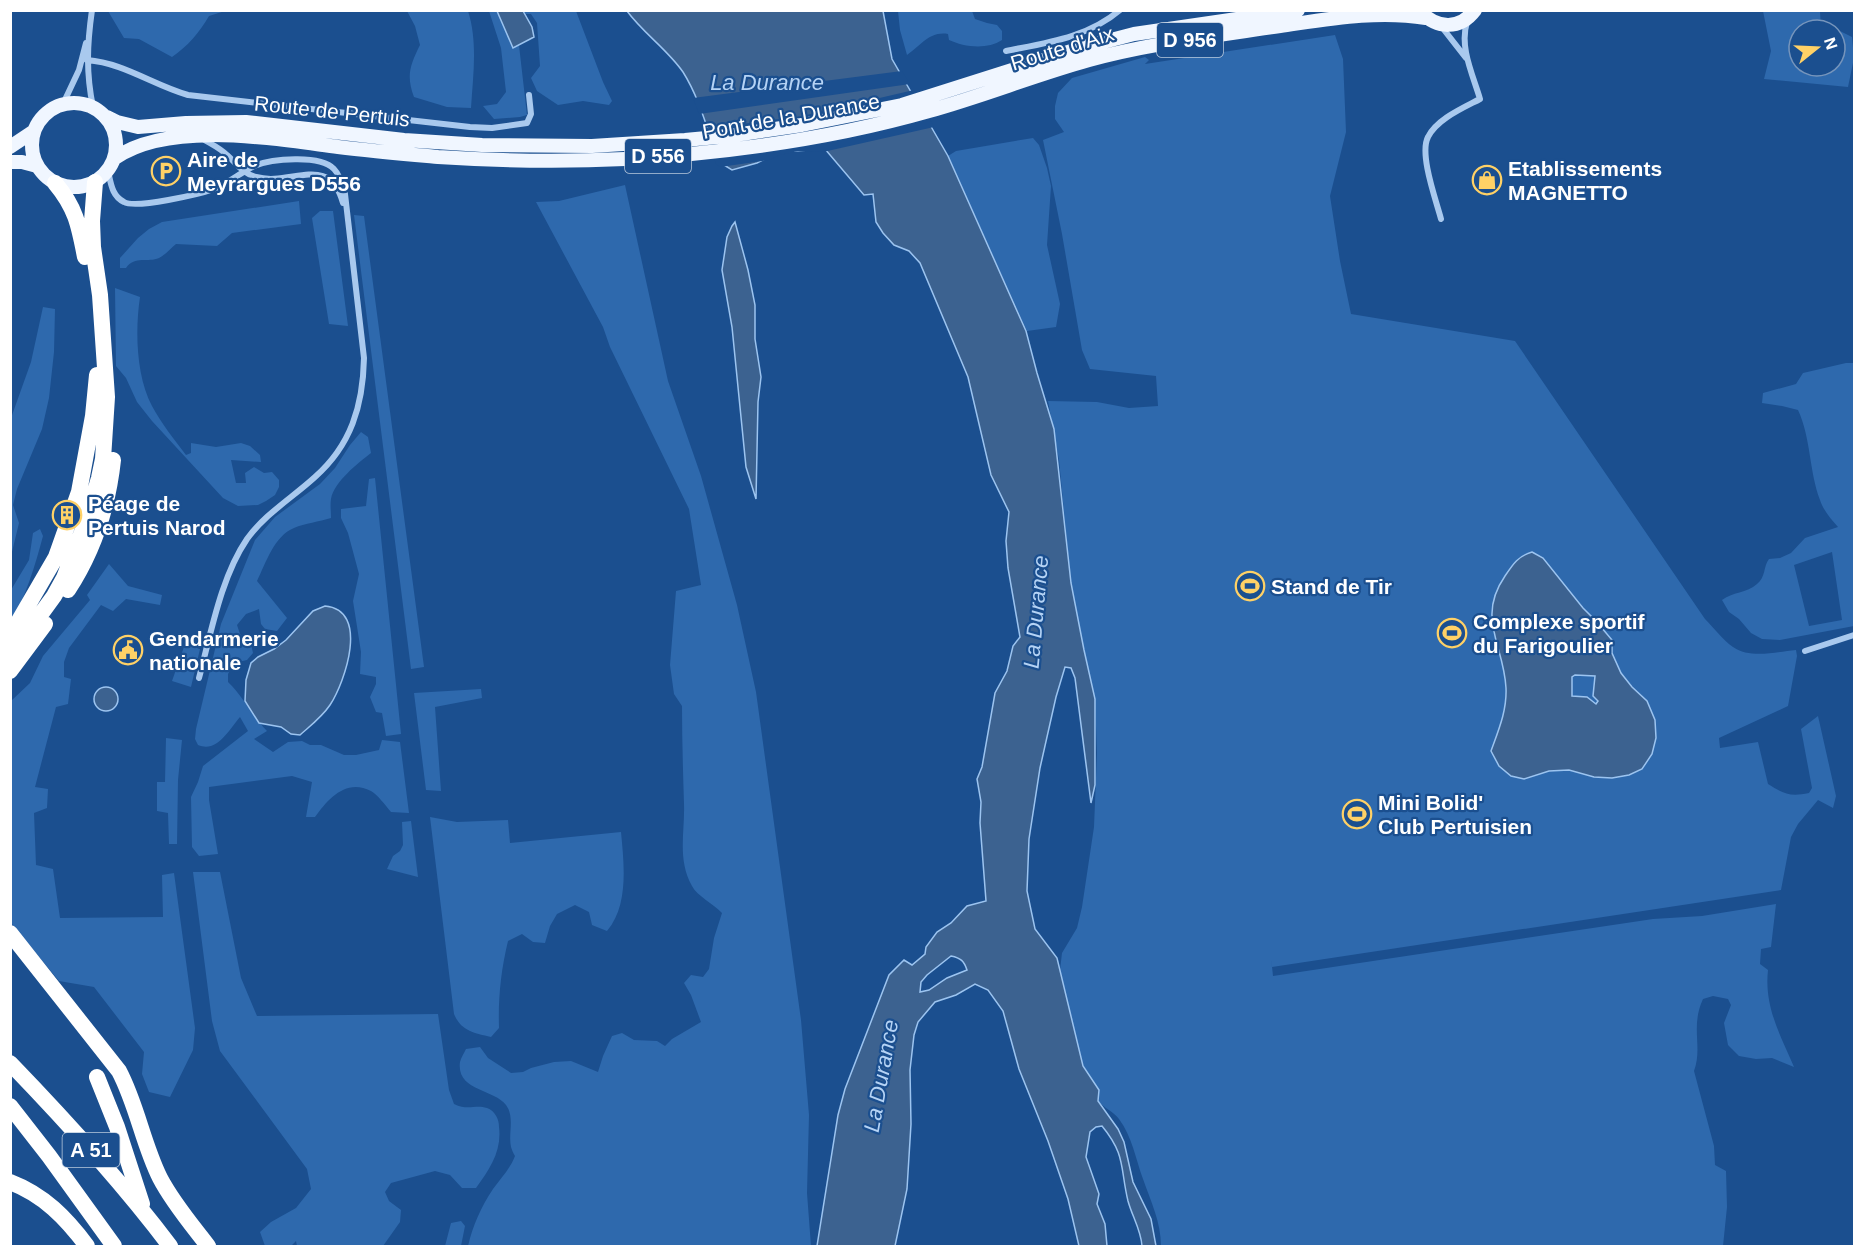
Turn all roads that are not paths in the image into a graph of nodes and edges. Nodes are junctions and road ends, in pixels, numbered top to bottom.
1 (92, 10) edge
2 (1120, 10) edge
3 (1298, 10) edge
4 (1423, 14) edge
5 (1472, 14) edge
6 (1440, 25) junction
7 (89, 28) junction
8 (1006, 51) dead end
9 (87, 60) junction
10 (1468, 61) junction
11 (529, 95) dead end
12 (959, 95) junction
13 (63, 104) junction
14 (93, 107) junction
15 (106, 117) junction
16 (34, 131) junction
17 (198, 136) junction
18 (760, 139) junction
19 (554, 146) joint
20 (10, 147) edge
21 (115, 158) junction
22 (555, 161) joint
23 (10, 162) edge
24 (37, 166) junction
25 (244, 171) junction
26 (101, 177) junction
27 (56, 183) junction
28 (347, 218) junction
29 (1441, 219) dead end
30 (107, 397) junction
31 (98, 430) junction
32 (1854, 635) edge
33 (12, 642) edge
34 (1805, 651) dead end
35 (10, 671) edge
36 (199, 678) dead end
37 (10, 933) edge
38 (10, 1063) edge
39 (97, 1077) dead end
40 (10, 1106) edge
41 (10, 1182) edge
42 (144, 1211) junction
43 (87, 1246) edge
44 (114, 1246) edge
45 (170, 1246) edge
46 (208, 1246) edge

1 - 7 street
2 - 8 street
3 - 12 main road, Route d'Aix / D 956
4 - 6 main road
4 - 12 main road, Route d'Aix / D 956
5 - 6 main road
5 - 10 street
6 - 10 street
7 - 9 street
7 - 13 street
9 - 11 street
9 - 14 street
10 - 29 street
12 - 18 main road, Pont de la Durance / D 956
13 - 14 main road
13 - 16 main road
14 - 15 main road
15 - 19 main road, Route de Pertuis / D 556
15 - 21 main road
16 - 20 main road
16 - 24 main road
17 - 21 main road, Route de Pertuis / D 556
17 - 22 main road, Route de Pertuis / D 556
17 - 25 street
18 - 19 main road, Pont de la Durance / D 556
18 - 22 main road, Pont de la Durance / D 556
21 - 26 main road
23 - 24 main road
24 - 27 main road
25 - 26 street
25 - 28 street
25 - 28 street
26 - 27 main road
26 - 30 highway
27 - 31 highway
28 - 36 street
30 - 31 highway
30 - 35 highway
31 - 33 highway
31 - 33 highway
32 - 34 street
37 - 46 highway
38 - 42 highway, A 51
39 - 42 highway
40 - 44 highway, A 51
41 - 43 highway
42 - 45 highway, A 51

